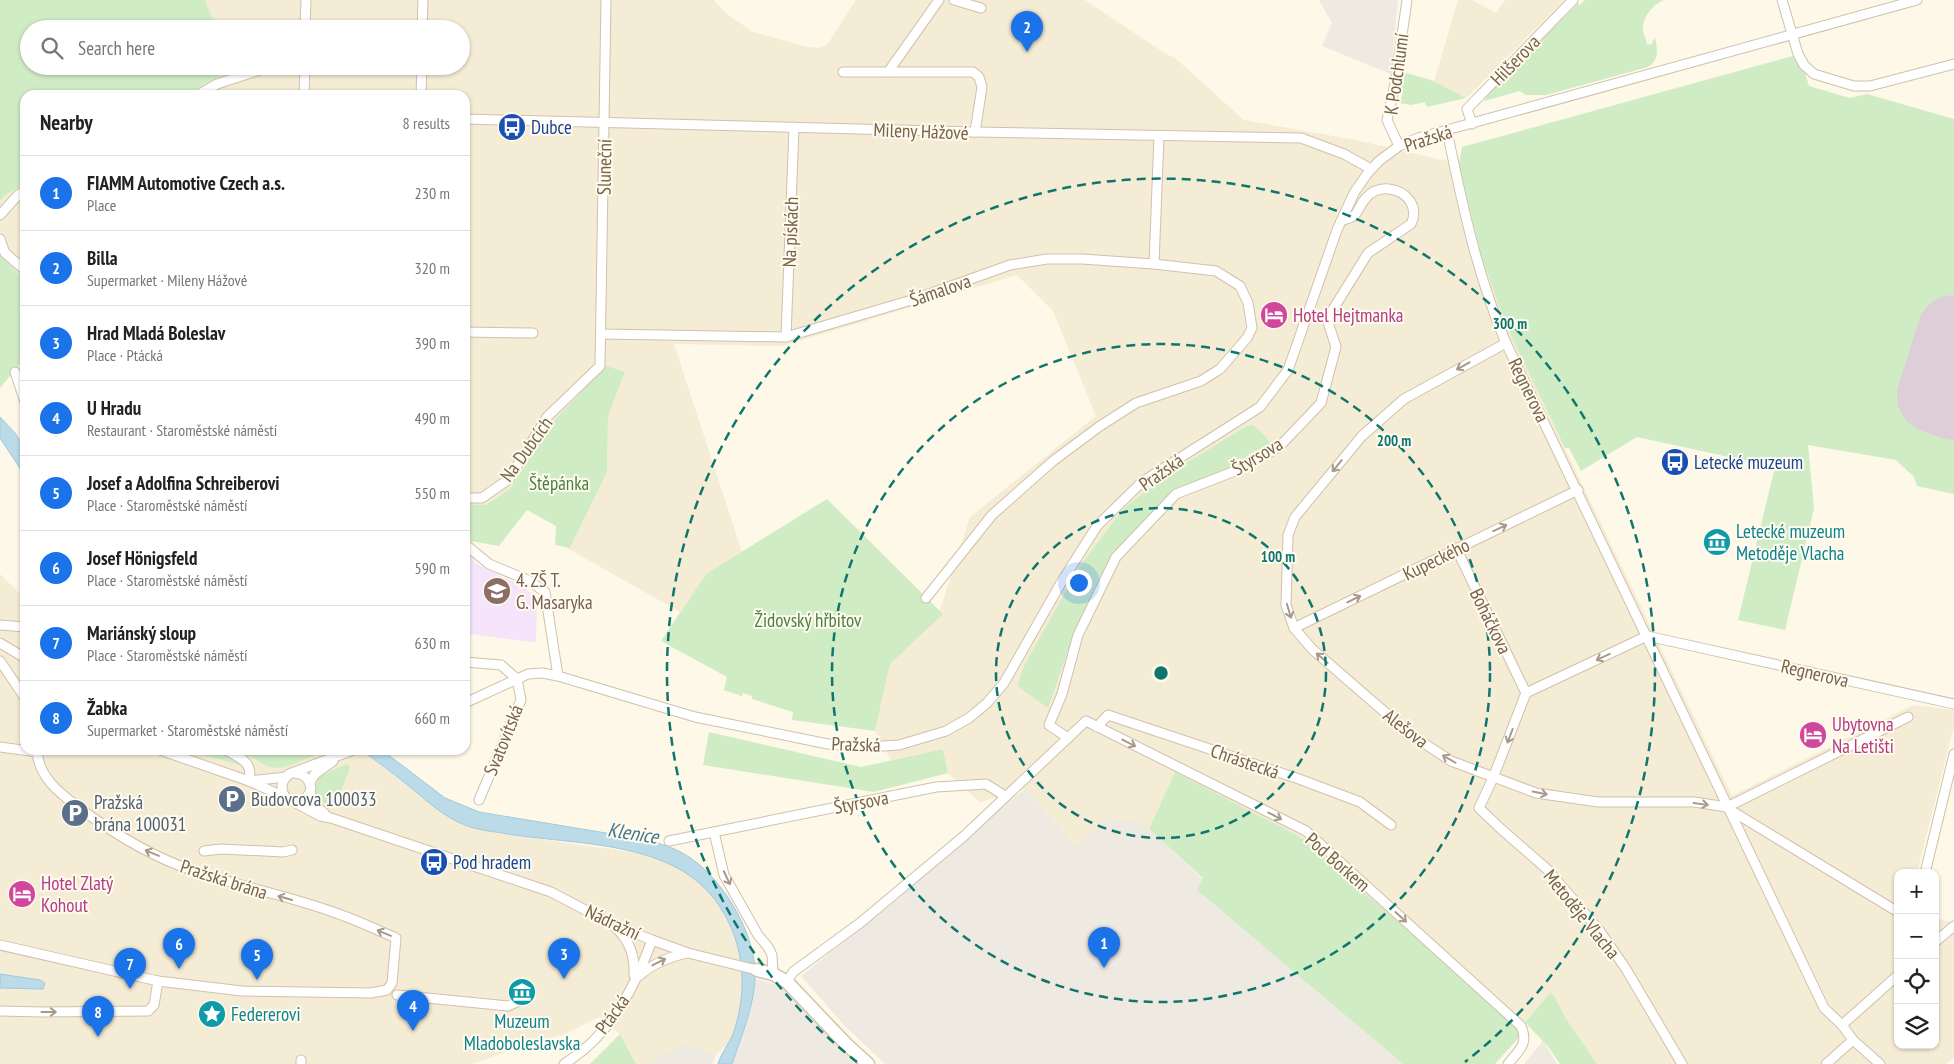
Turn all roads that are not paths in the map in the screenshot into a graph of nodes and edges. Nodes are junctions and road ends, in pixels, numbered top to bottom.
1 (306, 0) edge
2 (423, 0) edge
3 (606, 0) edge
4 (939, 0) edge
5 (954, 0) edge
6 (1407, 0) edge
7 (1573, 0) edge
8 (1782, 0) edge
9 (1917, 0) edge
10 (981, 8) dead end
11 (305, 20) edge
12 (422, 20) edge
13 (1793, 34) junction
14 (1954, 64) edge
15 (843, 72) dead end
16 (888, 72) junction
17 (244, 75) edge
18 (305, 75) edge
19 (422, 75) edge
20 (207, 90) edge
21 (304, 90) edge
22 (421, 90) edge
23 (470, 119) edge
24 (604, 124) junction
25 (1472, 124) junction
26 (794, 127) junction
27 (1446, 131) junction
28 (975, 132) junction
29 (1159, 136) junction
30 (1399, 146) junction
31 (1371, 169) junction
32 (20, 194) edge
33 (0, 215) edge
34 (1341, 221) junction
35 (0, 239) edge
36 (1154, 264) junction
37 (20, 266) edge
38 (470, 332) edge
39 (532, 333) dead end
40 (602, 334) junction
41 (786, 337) junction
42 (1506, 343) junction
43 (14, 372) dead end
44 (20, 388) edge
45 (1578, 490) junction
46 (470, 498) edge
47 (470, 548) edge
48 (1456, 548) junction
49 (926, 598) dead end
50 (0, 625) edge
51 (20, 626) edge
52 (1294, 628) junction
53 (1647, 636) junction
54 (0, 643) edge
55 (20, 655) edge
56 (0, 661) edge
57 (470, 662) edge
58 (558, 676) junction
59 (517, 679) junction
60 (20, 691) edge
61 (1526, 694) junction
62 (470, 701) edge
63 (1954, 704) edge
64 (1908, 717) dead end
65 (1097, 727) junction
66 (1068, 738) junction
67 (0, 747) edge
68 (20, 749) edge
69 (1954, 754) edge
70 (38, 755) edge
71 (174, 755) edge
72 (234, 755) edge
73 (339, 755) edge
74 (343, 755) edge
75 (290, 775) junction
76 (1493, 778) junction
77 (249, 781) junction
78 (310, 782) junction
79 (310, 793) junction
80 (1005, 796) junction
81 (285, 797) junction
82 (479, 800) dead end
83 (295, 802) junction
84 (1727, 807) junction
85 (331, 818) junction
86 (1391, 825) dead end
87 (714, 832) junction
88 (669, 841) dead end
89 (292, 850) dead end
90 (204, 851) dead end
91 (1926, 869) edge
92 (1894, 910) edge
93 (612, 924) junction
94 (1954, 926) edge
95 (1939, 936) edge
96 (652, 940) junction
97 (0, 945) edge
98 (688, 953) junction
99 (757, 970) joint
100 (773, 974) junction
101 (1894, 979) edge
102 (158, 981) junction
103 (634, 981) junction
104 (787, 982) junction
105 (397, 995) dead end
106 (524, 999) dead end
107 (0, 1011) edge
108 (1842, 1025) junction
109 (1853, 1040) junction
110 (564, 1064) edge
111 (868, 1064) edge
112 (1508, 1064) edge
113 (1682, 1064) edge
114 (1826, 1064) edge
115 (1880, 1064) edge

1 - 11 street
2 - 12 street
3 - 24 street, Sluneční
4 - 16 street
5 - 10 street
6 - 30 street, K Podchlumí
7 - 25 street, Hilšerova
8 - 13 street
9 - 13 street, Pražská
13 - 14 street
13 - 25 street, Pražská
15 - 16 street
16 - 28 street
17 - 20 street
18 - 21 street
19 - 22 street
23 - 24 street, Mileny Hážové
24 - 26 street, Mileny Hážové
24 - 40 street, Sluneční
25 - 27 street, Pražská
26 - 28 street, Mileny Hážové
26 - 41 street, Na pískách
27 - 30 street, Pražská
27 - 42 street, Regnerova
28 - 29 street, Mileny Hážové
29 - 31 street, Mileny Hážové
29 - 36 street
30 - 31 street, Pražská
31 - 34 street, Pražská
32 - 33 street
34 - 58 street, Pražská
34 - 66 street, Štyrsova
35 - 37 street
36 - 41 street, Šámalova
36 - 49 street, Šámalova
38 - 39 street
40 - 41 street, Šámalova
40 - 46 street, Na Dubcích
42 - 45 street, Regnerova
42 -> 52 street, Alešova
43 - 44 street
48 -> 45 street, Kupeckého
45 - 53 street, Regnerova
47 - 58 street
52 -> 48 street, Kupeckého
48 - 61 street, Boháčkova
50 - 51 street
76 -> 52 street, Alešova
53 -> 61 street
53 - 63 street, Regnerova
53 - 84 street, Regnerova
54 - 55 street
56 - 60 street
57 - 59 street
58 - 59 street, Pražská
59 - 62 street, Pražská
59 - 82 street, Svatovítská
61 -> 76 street
64 - 84 street
65 - 66 street, Pod Borkem
65 - 86 street, Chrástecká
65 -> 112 street, Pod Borkem
66 - 80 street
67 - 68 street, Pražská brána
69 - 91 street
102 -> 70 street, Pražská brána
71 - 77 street
72 - 77 street
73 - 75 street
74 - 78 street
75 - 77 street
75 - 78 street
75 - 81 street
76 -> 84 street, Alešova
76 - 113 street, Metoděje Vlacha
77 - 81 street
78 - 79 street
79 - 83 street
79 - 85 street, Nádražní
80 - 87 street, Štyrsova
80 - 104 street
81 - 83 street
83 - 85 street, Nádražní
84 - 92 street
84 - 108 street, Regnerova
85 - 93 street, Nádražní
87 - 88 street, Štyrsova
87 -> 100 street
89 - 90 street
93 - 96 street, Nádražní
93 - 103 street, Ptácká
94 - 95 street
96 - 98 street, Nádražní
96 - 103 street, Ptácká
97 - 102 street
98 - 99 street, Nádražní
103 -> 98 street, Ptácká
99 - 100 street, Nádražní
100 - 104 street, Nádražní
101 - 108 street
107 -> 102 street
103 - 110 street, Ptácká
104 - 111 street, Nádražní
105 - 106 street
108 - 109 street, Regnerova
109 - 114 street
109 - 115 street, Regnerova

